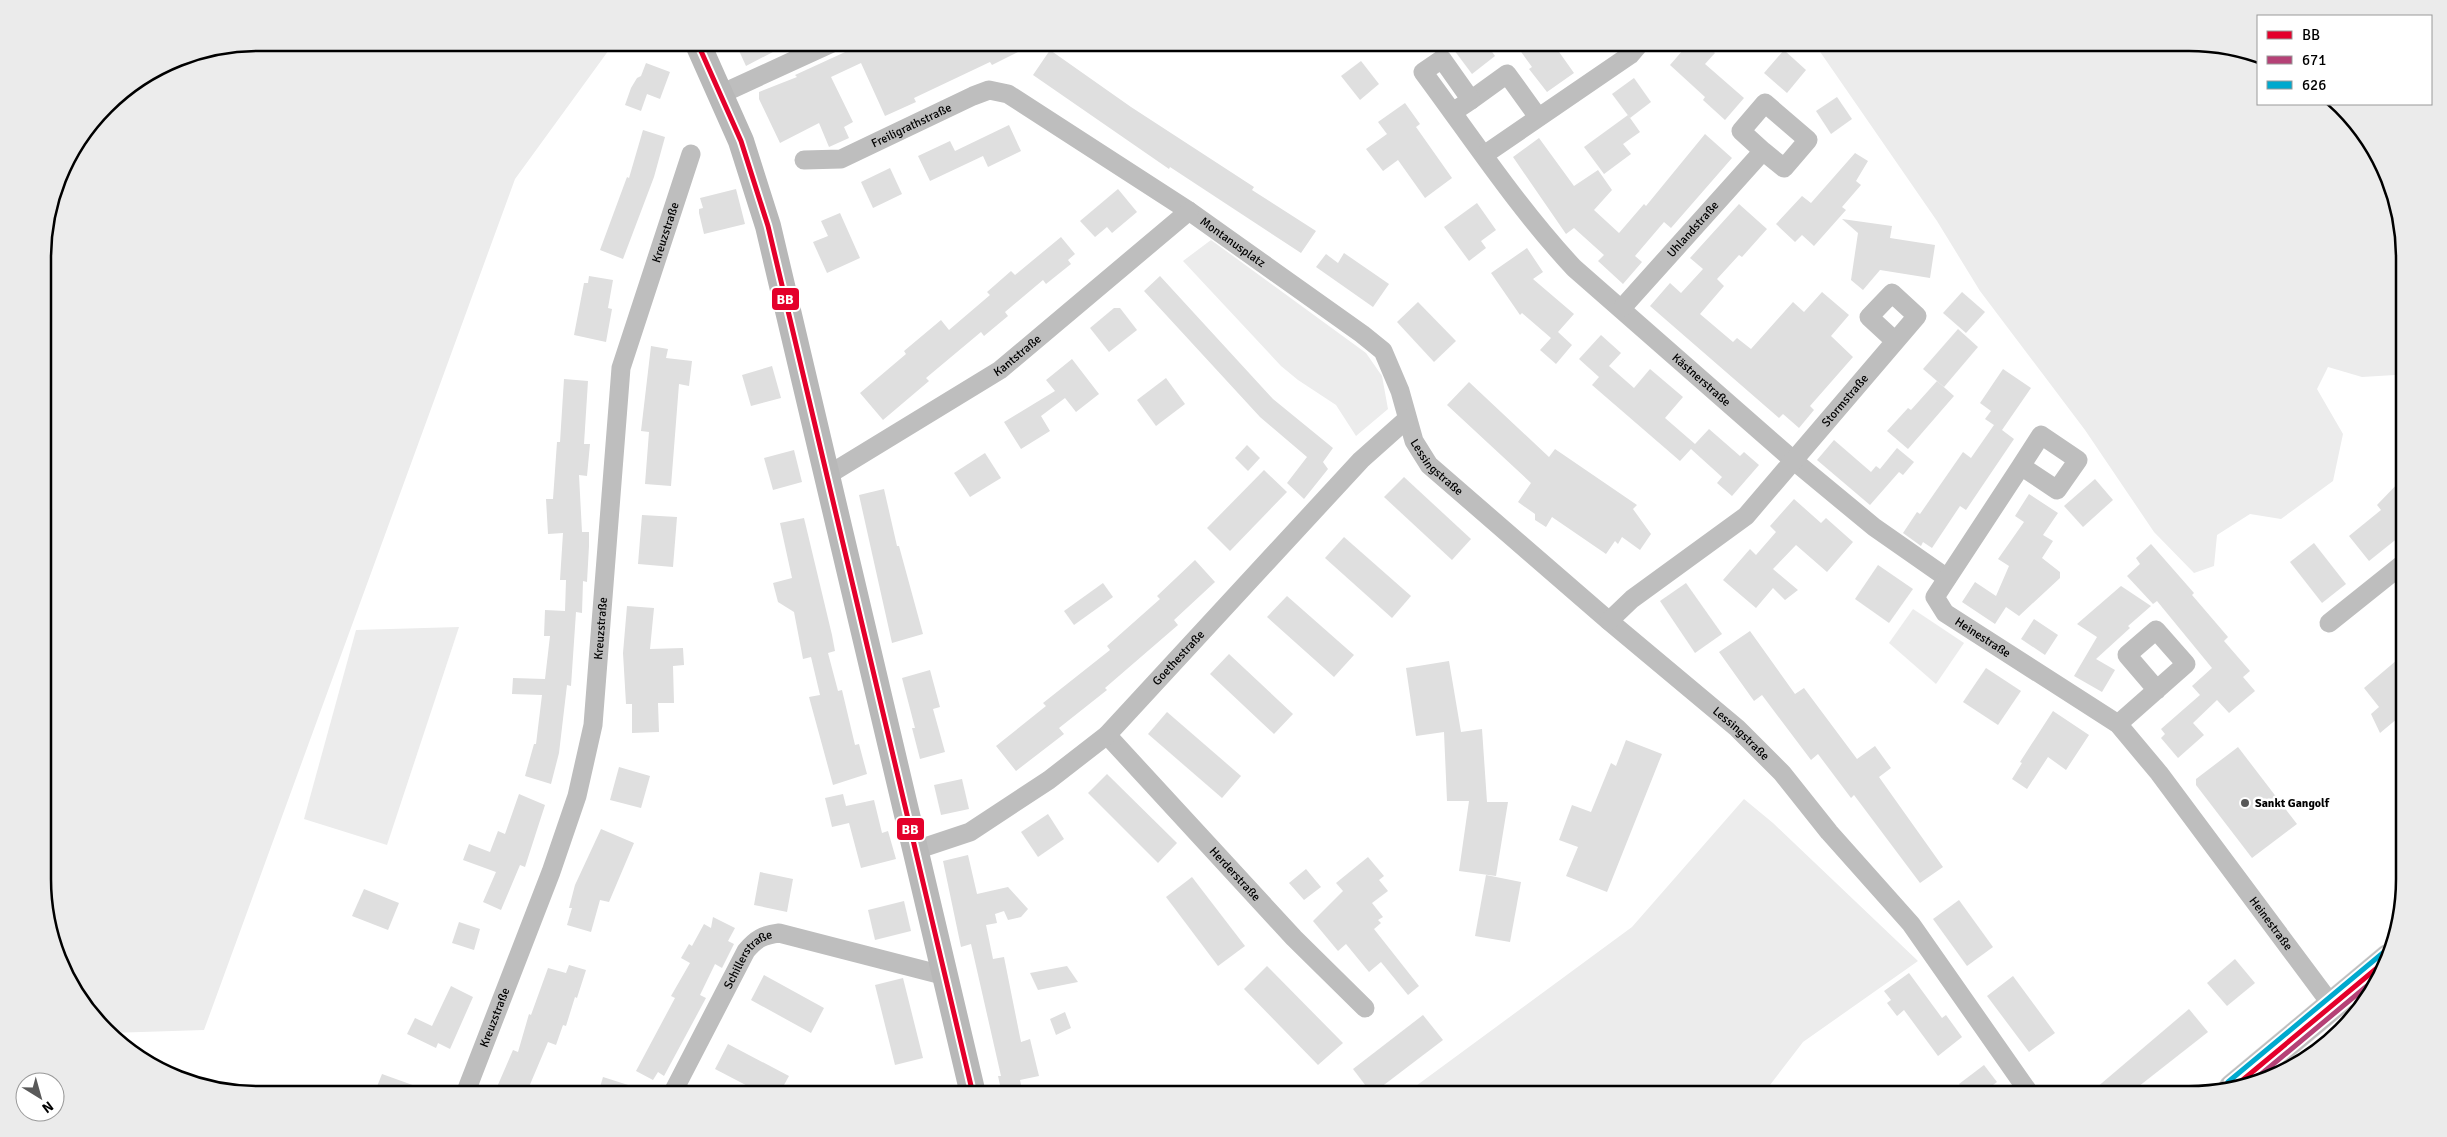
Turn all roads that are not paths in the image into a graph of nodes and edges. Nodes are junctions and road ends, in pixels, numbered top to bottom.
1 (700, 51) edge
2 (814, 51) edge
3 (1633, 51) edge
4 (721, 94) junction
5 (1017, 99) joint
6 (1471, 100) junction
7 (1453, 112) junction
8 (1538, 117) junction
9 (1763, 150) dead end
10 (691, 154) dead end
11 (1484, 155) junction
12 (804, 160) dead end
13 (1189, 211) junction
14 (1622, 308) junction
15 (1894, 341) dead end
16 (1407, 419) junction
17 (1793, 460) junction
18 (2021, 466) dead end
19 (828, 476) junction
20 (2396, 570) edge
21 (1947, 578) junction
22 (1609, 621) junction
23 (2329, 624) dead end
24 (2157, 690) dead end
25 (2118, 724) junction
26 (1107, 735) junction
27 (916, 850) junction
28 (2374, 970) edge
29 (946, 976) junction
30 (2332, 1004) junction
31 (1365, 1008) dead end
32 (2243, 1079) edge
33 (468, 1086) edge
34 (676, 1086) edge
35 (971, 1086) edge
36 (2024, 1086) edge

1 - 4 main road
2 - 4 street
3 - 8 street
4 - 19 main road
5 - 12 street, Freiligrathstraße
5 - 13 street, Montanusplatz
6 - 7 street
6 - 7 street, Kästnerstraße
6 - 8 street
7 - 11 street, Kästnerstraße
8 - 11 street
9 - 14 street, Uhlandstraße
10 - 33 street, Kreuzstraße
11 - 14 street, Kästnerstraße
13 - 16 street, Montanusplatz
13 - 19 street, Kantstraße
14 - 17 street, Kästnerstraße
15 - 17 street, Stormstraße
16 - 22 street, Lessingstraße
16 - 26 street, Goethestraße
17 - 21 street, Kästnerstraße
17 - 22 street, Stormstraße
18 - 21 street, Heinestraße
19 - 27 main road
20 - 23 street
21 - 25 street, Heinestraße
22 - 36 street, Lessingstraße
24 - 25 street
25 - 30 street, Heinestraße
26 - 27 street, Goethestraße
26 - 31 street, Herderstraße
27 - 29 main road
28 - 30 main road
29 - 34 street, Schillerstraße
29 - 35 main road
30 - 32 main road

